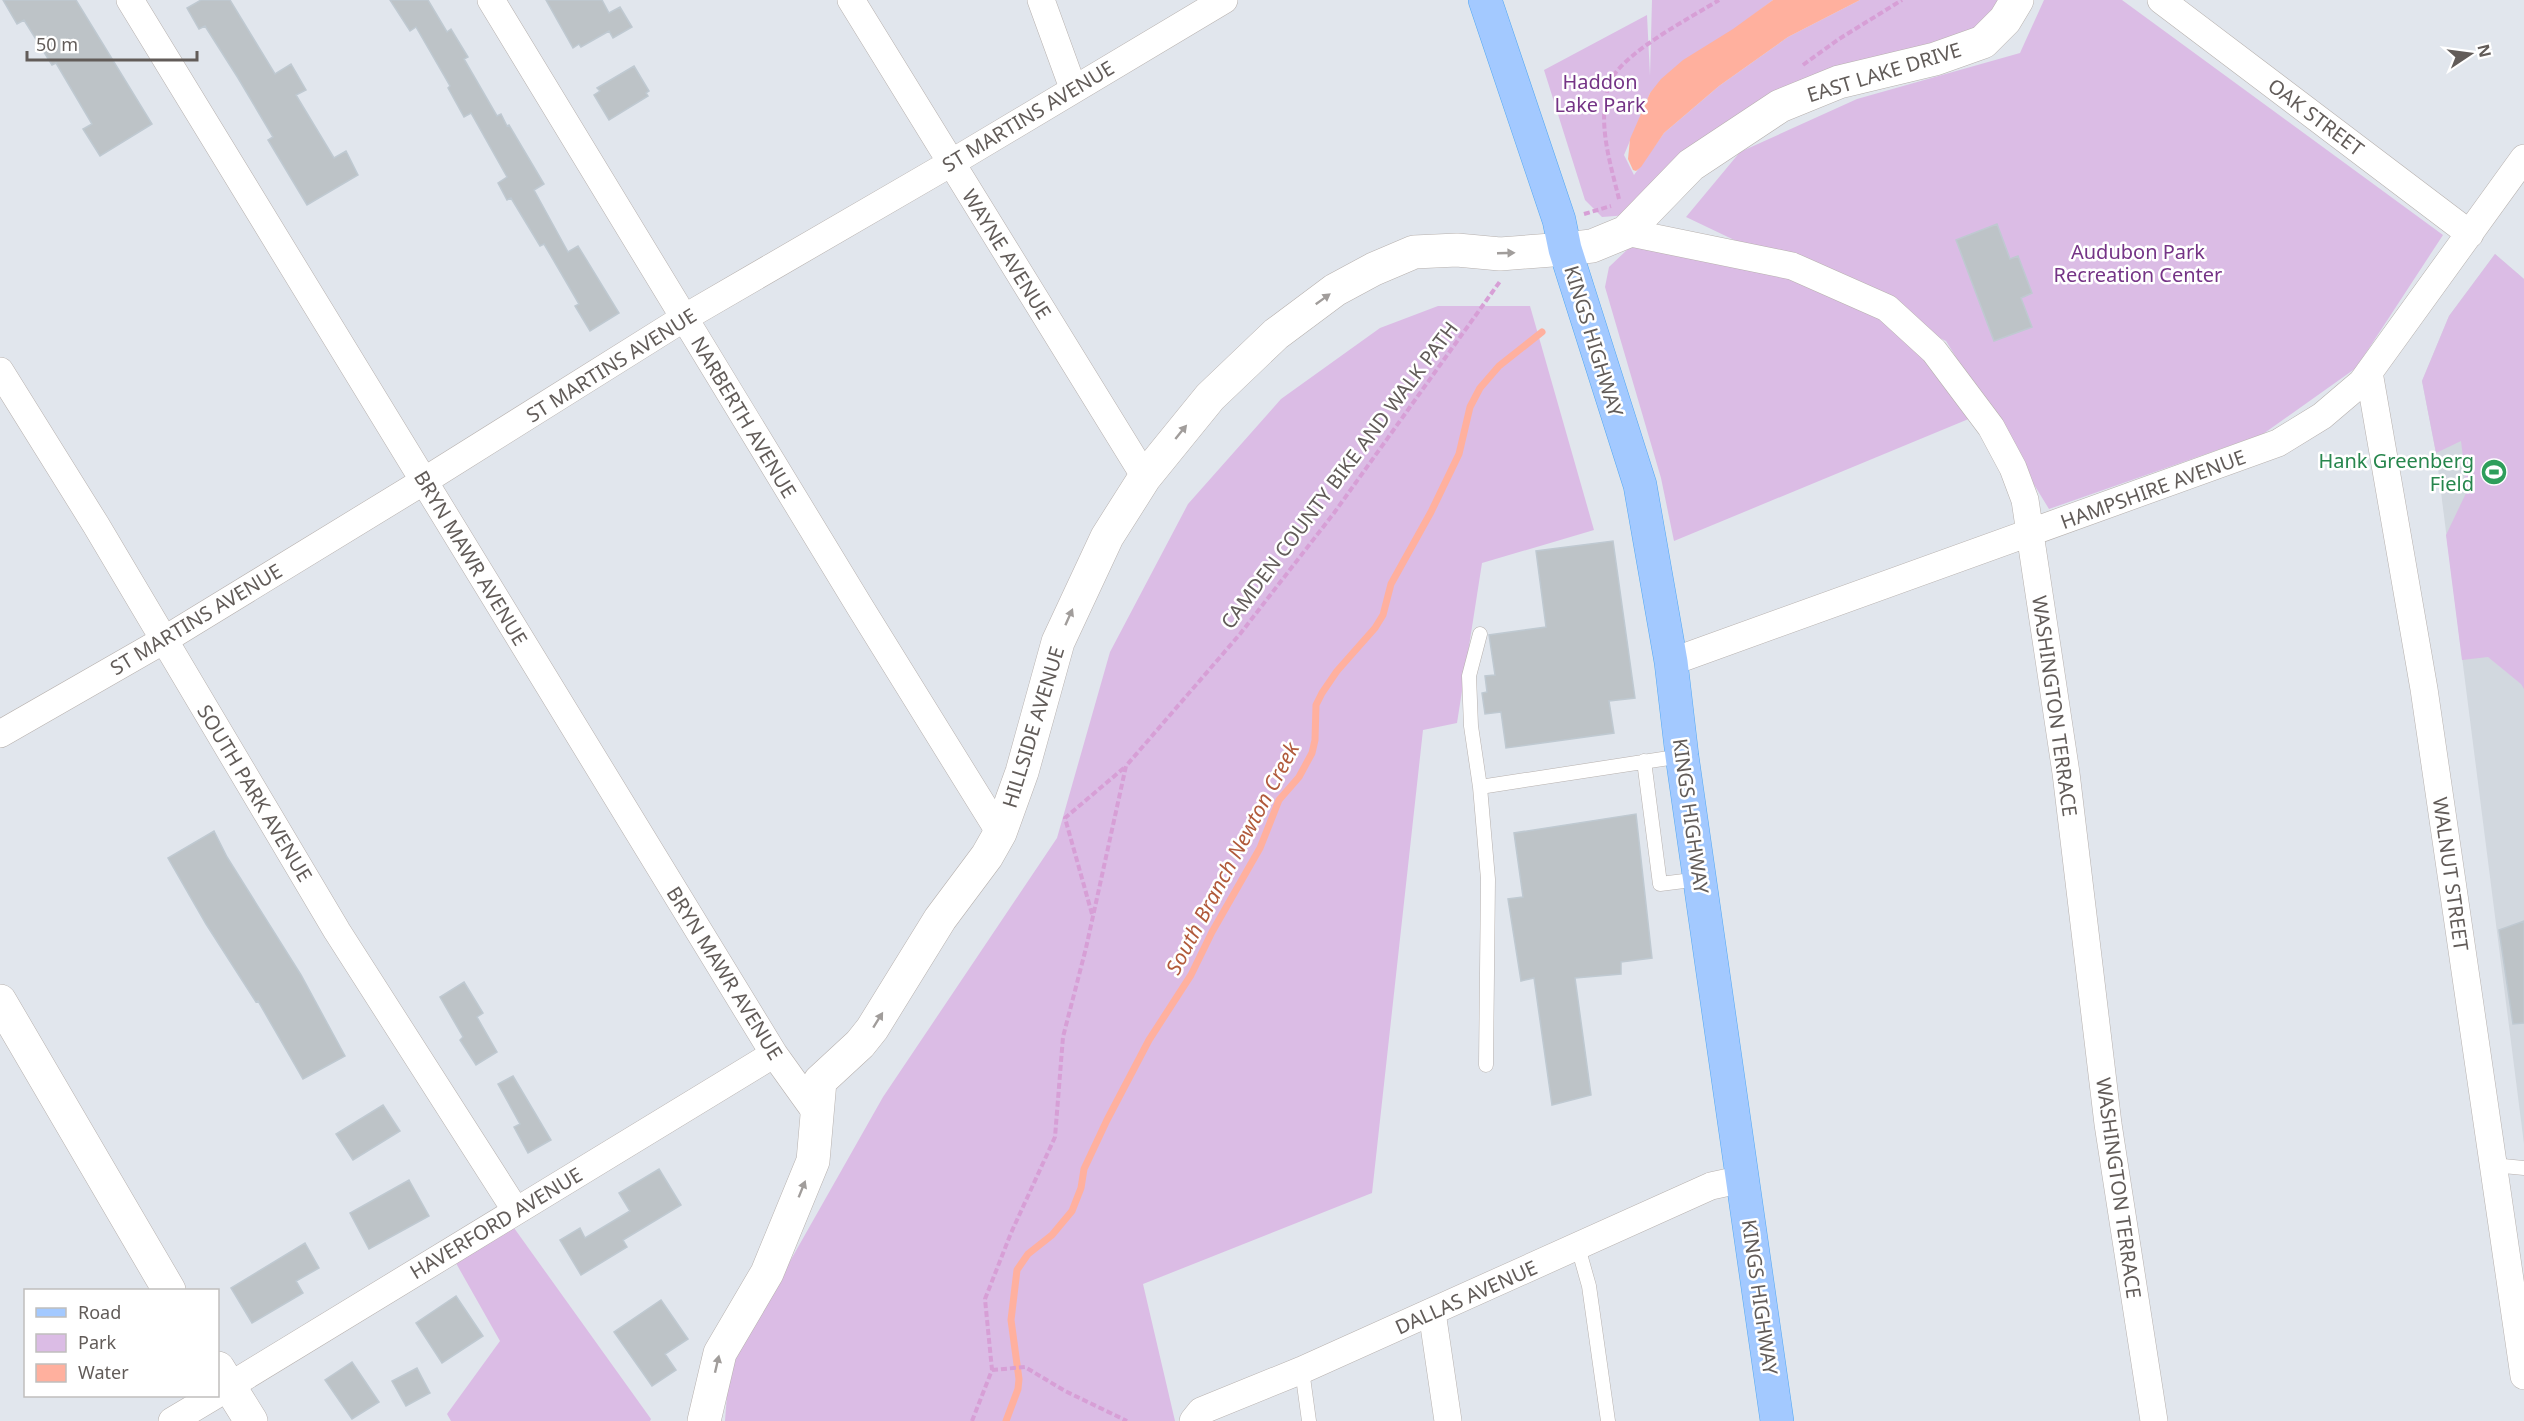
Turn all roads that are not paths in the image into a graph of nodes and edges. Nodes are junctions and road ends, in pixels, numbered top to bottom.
1 (130, 0) edge
2 (491, 0) edge
3 (851, 0) edge
4 (1041, 0) edge
5 (1224, 0) edge
6 (1485, 0) edge
7 (2018, 0) edge
8 (2161, 0) edge
9 (1073, 88) junction
10 (2524, 158) edge
11 (951, 163) junction
12 (1623, 218) junction
13 (2470, 234) junction
14 (1562, 235) junction
15 (684, 318) junction
16 (0, 371) edge
17 (2369, 372) junction
18 (1145, 477) junction
19 (424, 481) junction
20 (2030, 534) junction
21 (1480, 634) dead end
22 (164, 640) junction
23 (1671, 662) junction
24 (0, 734) edge
25 (1682, 756) junction
26 (1644, 761) junction
27 (1479, 787) junction
28 (1000, 833) junction
29 (1700, 879) junction
30 (0, 1001) edge
31 (774, 1054) junction
32 (1486, 1065) dead end
33 (817, 1114) junction
34 (2493, 1165) junction
35 (2524, 1168) edge
36 (1743, 1179) junction
37 (516, 1211) junction
38 (1578, 1247) junction
39 (168, 1289) edge
40 (1432, 1312) junction
41 (1302, 1370) junction
42 (2524, 1376) edge
43 (219, 1386) edge
44 (204, 1397) edge
45 (172, 1421) edge
46 (251, 1421) edge
47 (705, 1421) edge
48 (1193, 1421) edge
49 (1308, 1421) edge
50 (1448, 1421) edge
51 (1608, 1421) edge
52 (1777, 1421) edge
53 (2154, 1421) edge

1 - 19 street, BRYN MAWR AVENUE
2 - 15 street, NARBERTH AVENUE
3 - 11 street, WAYNE AVENUE
4 - 9 street
5 - 9 street, ST MARTINS AVENUE
6 - 14 main road, KINGS HIGHWAY
7 - 12 street, EAST LAKE DRIVE
8 - 13 street, OAK STREET
9 - 11 street, ST MARTINS AVENUE
10 - 13 street, HAMPSHIRE AVENUE
11 - 15 street, ST MARTINS AVENUE
11 - 18 street, WAYNE AVENUE
12 - 14 street, EAST LAKE DRIVE
12 - 20 street, WASHINGTON TERRACE
13 - 17 street, HAMPSHIRE AVENUE
18 -> 14 street, HILLSIDE AVENUE
14 - 23 main road, KINGS HIGHWAY
15 - 19 street, ST MARTINS AVENUE
15 - 28 street, NARBERTH AVENUE
16 - 22 street, SOUTH PARK AVENUE
17 - 20 street, HAMPSHIRE AVENUE
17 - 34 street, WALNUT STREET
28 -> 18 street, HILLSIDE AVENUE
19 - 22 street, ST MARTINS AVENUE
19 - 31 street, BRYN MAWR AVENUE
20 - 23 street, HAMPSHIRE AVENUE
20 - 53 street, WASHINGTON TERRACE
21 - 27 lane
22 - 24 street, ST MARTINS AVENUE
22 - 37 street, SOUTH PARK AVENUE
23 - 25 main road, KINGS HIGHWAY
25 - 26 lane
25 - 29 main road, KINGS HIGHWAY
26 - 27 lane
26 - 29 lane
27 - 32 lane
33 -> 28 street, HILLSIDE AVENUE
29 - 36 main road, KINGS HIGHWAY
30 - 39 street
31 - 33 street, BRYN MAWR AVENUE
31 - 37 street, HAVERFORD AVENUE
47 -> 33 street, HILLSIDE AVENUE
34 - 35 lane
34 - 42 street, WALNUT STREET
36 - 38 street, DALLAS AVENUE
36 - 52 main road, KINGS HIGHWAY
37 - 43 street, HAVERFORD AVENUE
38 - 40 street, DALLAS AVENUE
38 - 51 lane
40 - 41 street, DALLAS AVENUE
40 - 50 street
41 - 48 street, DALLAS AVENUE
41 - 49 lane
43 - 46 street
44 - 45 street, HAVERFORD AVENUE

